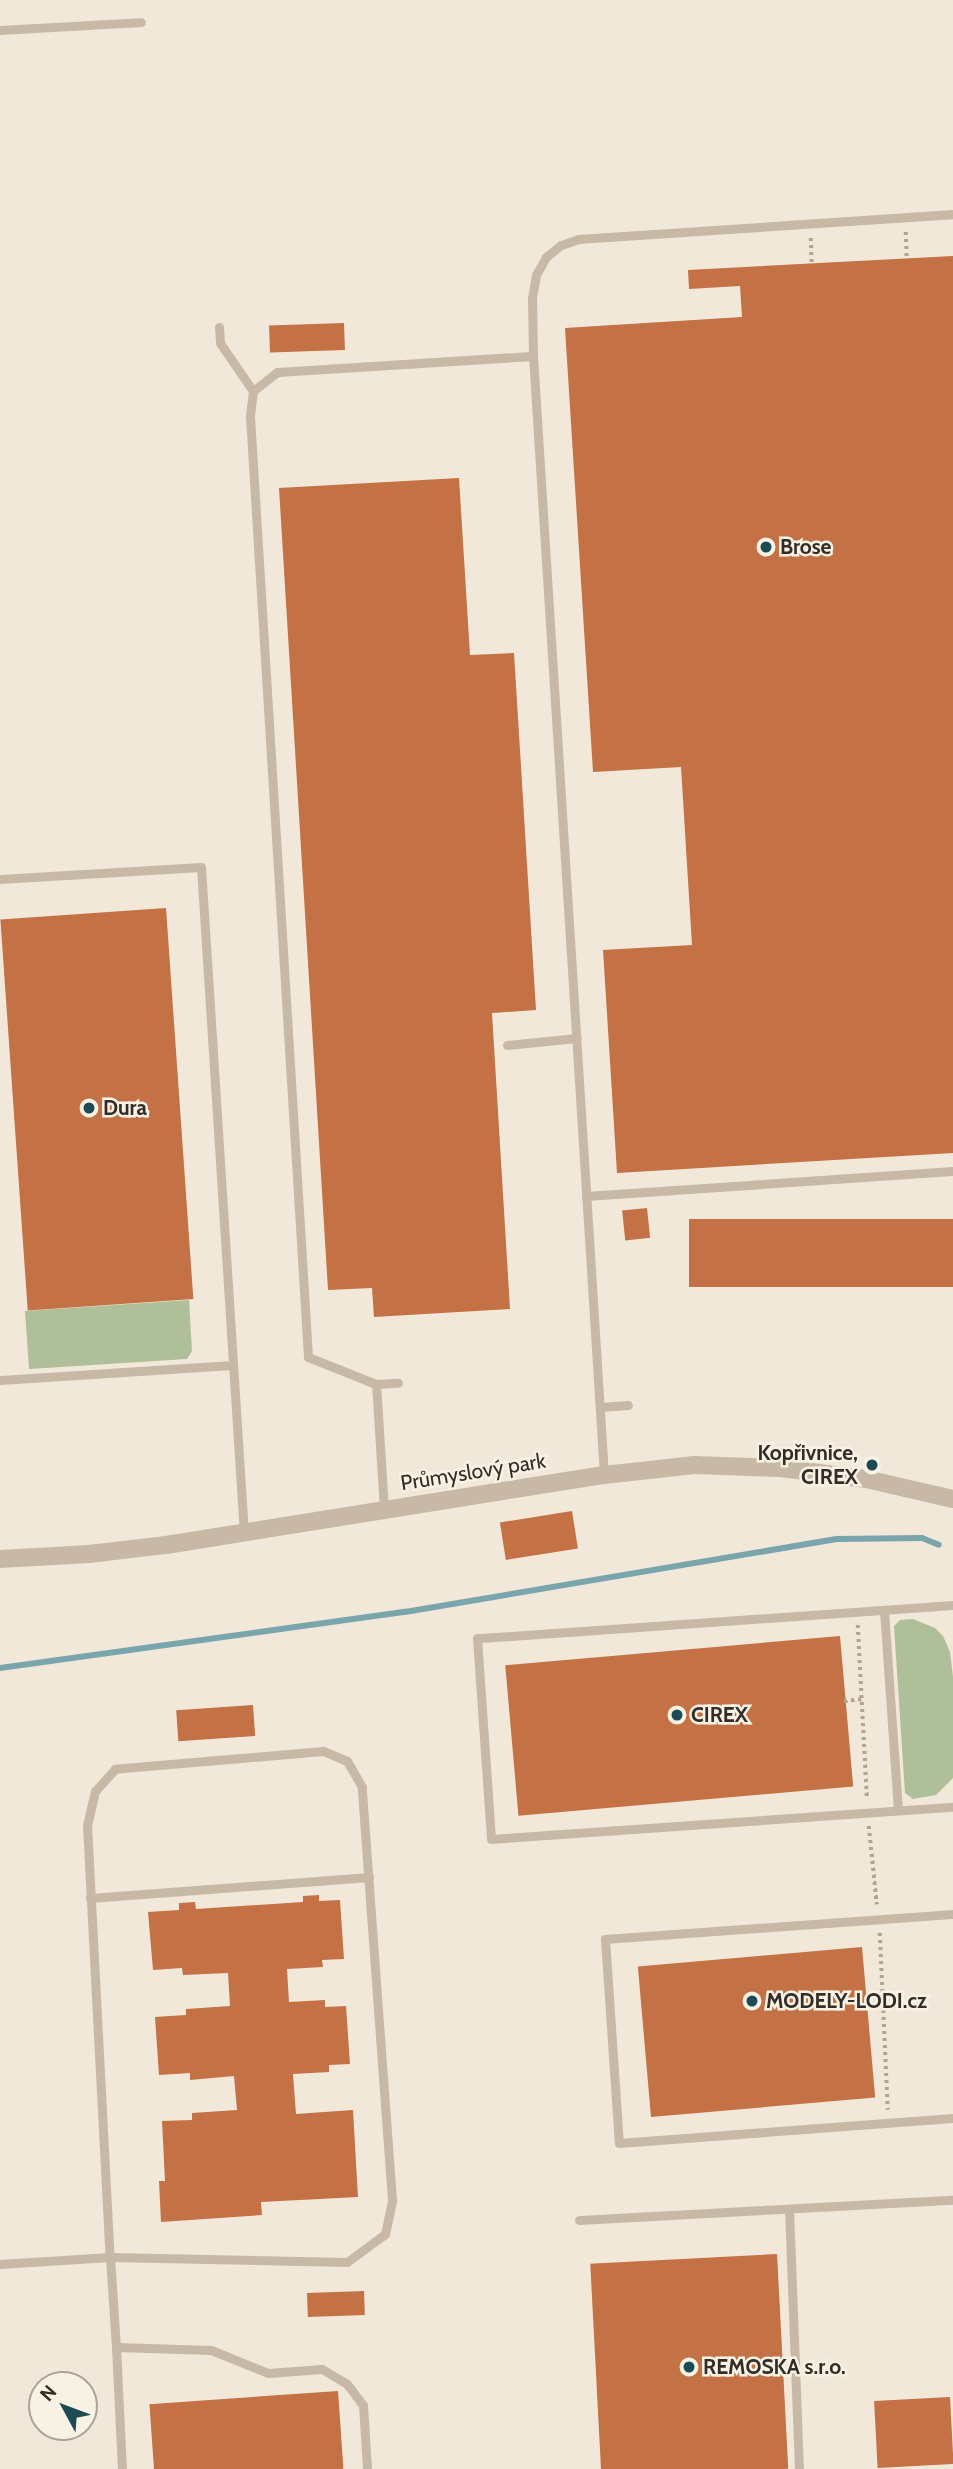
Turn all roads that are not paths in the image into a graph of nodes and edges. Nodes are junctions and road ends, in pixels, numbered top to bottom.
1 (141, 22) dead end
2 (0, 30) edge
3 (953, 214) edge
4 (219, 327) dead end
5 (533, 355) junction
6 (253, 391) junction
7 (0, 879) edge
8 (577, 1038) junction
9 (507, 1045) dead end
10 (953, 1171) edge
11 (586, 1196) junction
12 (233, 1365) junction
13 (0, 1380) edge
14 (398, 1383) dead end
15 (376, 1384) junction
16 (628, 1405) dead end
17 (600, 1408) junction
18 (604, 1475) junction
19 (953, 1499) edge
20 (384, 1510) junction
21 (953, 1511) edge
22 (244, 1533) junction
23 (0, 1559) edge
24 (953, 1605) edge
25 (884, 1610) junction
26 (953, 1807) edge
27 (898, 1810) junction
28 (369, 1877) junction
29 (90, 1898) junction
30 (953, 1914) edge
31 (953, 2118) edge
32 (953, 2200) edge
33 (789, 2209) junction
34 (579, 2220) dead end
35 (110, 2257) junction
36 (0, 2264) edge
37 (116, 2347) junction
38 (122, 2469) edge
39 (367, 2469) edge
40 (799, 2469) edge

1 - 2 lane
3 - 5 lane
4 - 6 lane
5 - 6 lane
5 - 8 lane
6 - 15 lane
7 - 12 lane
8 - 9 lane
8 - 11 lane
10 - 11 lane
11 - 17 lane
12 - 13 lane
12 - 22 lane
14 - 15 lane
15 - 20 lane
16 - 17 lane
17 - 18 lane
18 - 19 street, Průmyslový park
18 - 20 street, Průmyslový park
19 - 21 lane
20 - 22 street, Průmyslový park
22 - 23 street, Průmyslový park
24 - 25 lane
25 - 27 lane
25 - 27 lane
26 - 27 lane
28 - 29 lane
28 - 29 lane
28 - 35 lane
29 - 35 lane
30 - 31 lane
32 - 33 lane
33 - 34 lane
33 - 40 lane
35 - 36 lane
35 - 37 lane
37 - 38 lane
37 - 39 lane

